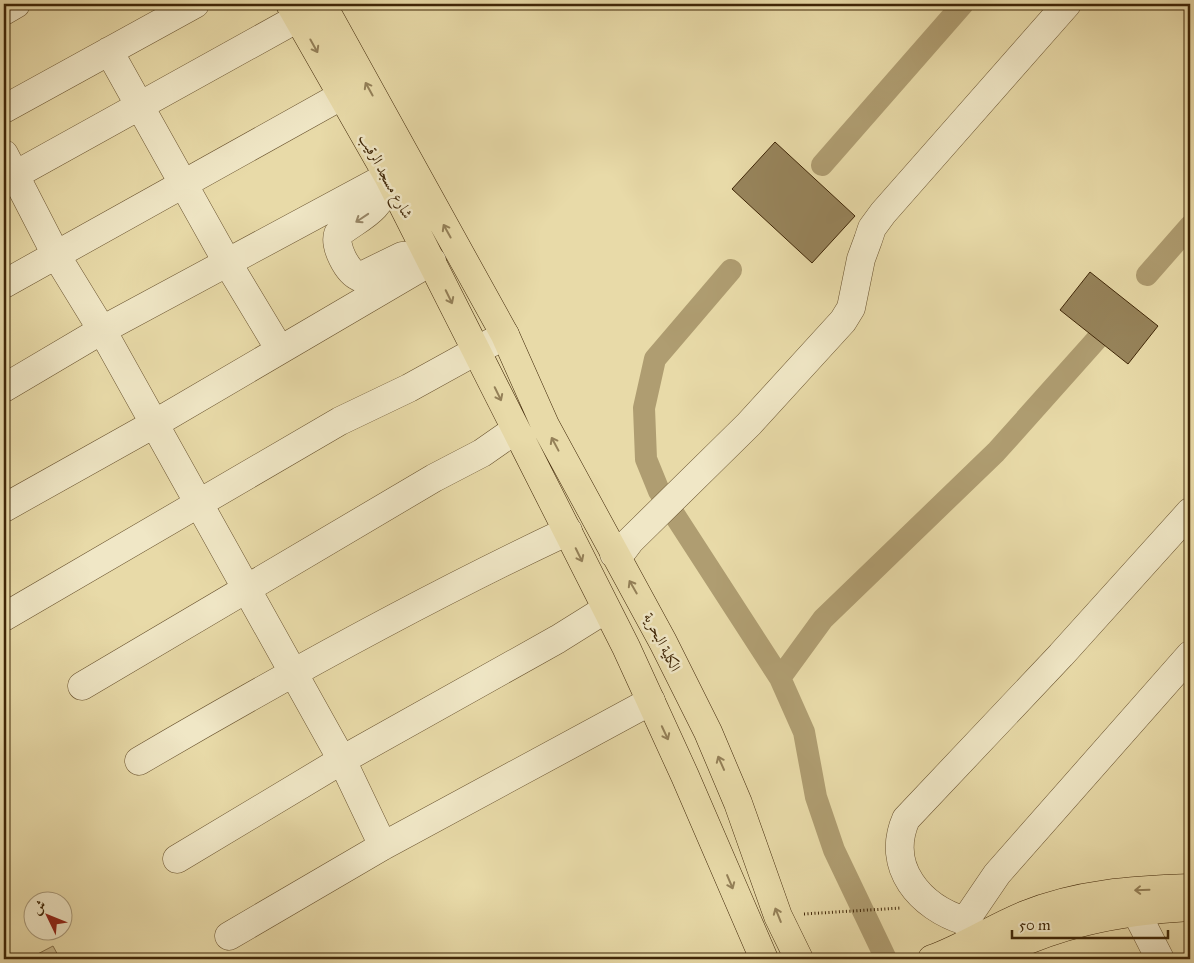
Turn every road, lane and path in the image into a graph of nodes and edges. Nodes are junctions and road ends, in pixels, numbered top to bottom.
1 (16, 4) edge
2 (195, 4) edge
3 (322, 4) edge
4 (1067, 4) edge
5 (4, 11) edge
6 (294, 11) edge
7 (109, 51) junction
8 (341, 96) junction
9 (140, 106) junction
10 (4, 109) edge
11 (8, 170) edge
12 (388, 178) junction
13 (184, 184) junction
14 (56, 255) junction
15 (430, 259) junction
16 (227, 262) junction
17 (4, 284) edge
18 (102, 330) junction
19 (505, 335) junction
20 (280, 350) junction
21 (476, 351) junction
22 (4, 388) edge
23 (154, 424) junction
24 (515, 430) junction
25 (199, 504) junction
26 (4, 508) edge
27 (1190, 512) edge
28 (568, 531) junction
29 (622, 548) junction
30 (246, 588) junction
31 (606, 609) junction
32 (4, 617) edge
33 (1190, 655) edge
34 (292, 672) junction
35 (82, 686) dead end
36 (651, 701) junction
37 (342, 760) junction
38 (139, 761) dead end
39 (383, 846) junction
40 (177, 859) dead end
41 (1190, 888) edge
42 (934, 906) junction
43 (1190, 907) edge
44 (1135, 910) junction
45 (778, 916) junction
46 (228, 936) dead end
47 (979, 945) edge
48 (937, 958) edge
49 (764, 959) edge
50 (799, 959) edge
51 (1160, 959) edge

1 - 5 street
2 - 7 street
19 -> 3 main road, شارع مسجد الرقيب
4 - 29 street
6 -> 8 main road, شارع مسجد الرقيب
6 - 9 street
7 - 9 street
7 - 10 street
8 - 12 main road, شارع مسجد الرقيب
8 - 13 street
9 - 11 street
9 - 13 street
11 - 14 street
12 - 15 main road, شارع مسجد الرقيب
12 -> 15 street
12 - 16 street
13 - 14 street
13 - 16 street
14 - 17 street
14 - 18 street
15 - 20 street
15 -> 21 main road, شارع مسجد الرقيب
16 - 18 street
16 - 20 street
18 - 22 street
18 - 23 street
19 - 21 street
29 -> 19 main road, الكلية البحرية
20 - 23 street
21 -> 24 main road
21 - 25 street
23 - 25 street
23 - 26 street
24 - 28 main road
24 - 30 street
25 - 30 street
25 - 32 street
27 - 42 street
28 -> 31 main road
28 - 34 street
45 -> 29 main road, الكلية البحرية
30 - 34 street
30 - 35 street
31 - 36 main road
31 - 37 street
33 - 47 street
34 - 37 street
34 - 38 street
36 - 39 street
36 -> 49 main road
37 - 39 street
37 - 40 street
39 - 46 street
41 -> 47 main road
42 - 45 path
42 - 47 street
43 - 44 main road
44 - 47 main road
44 - 51 street
45 - 50 main road, الكلية البحرية
47 - 48 main road

